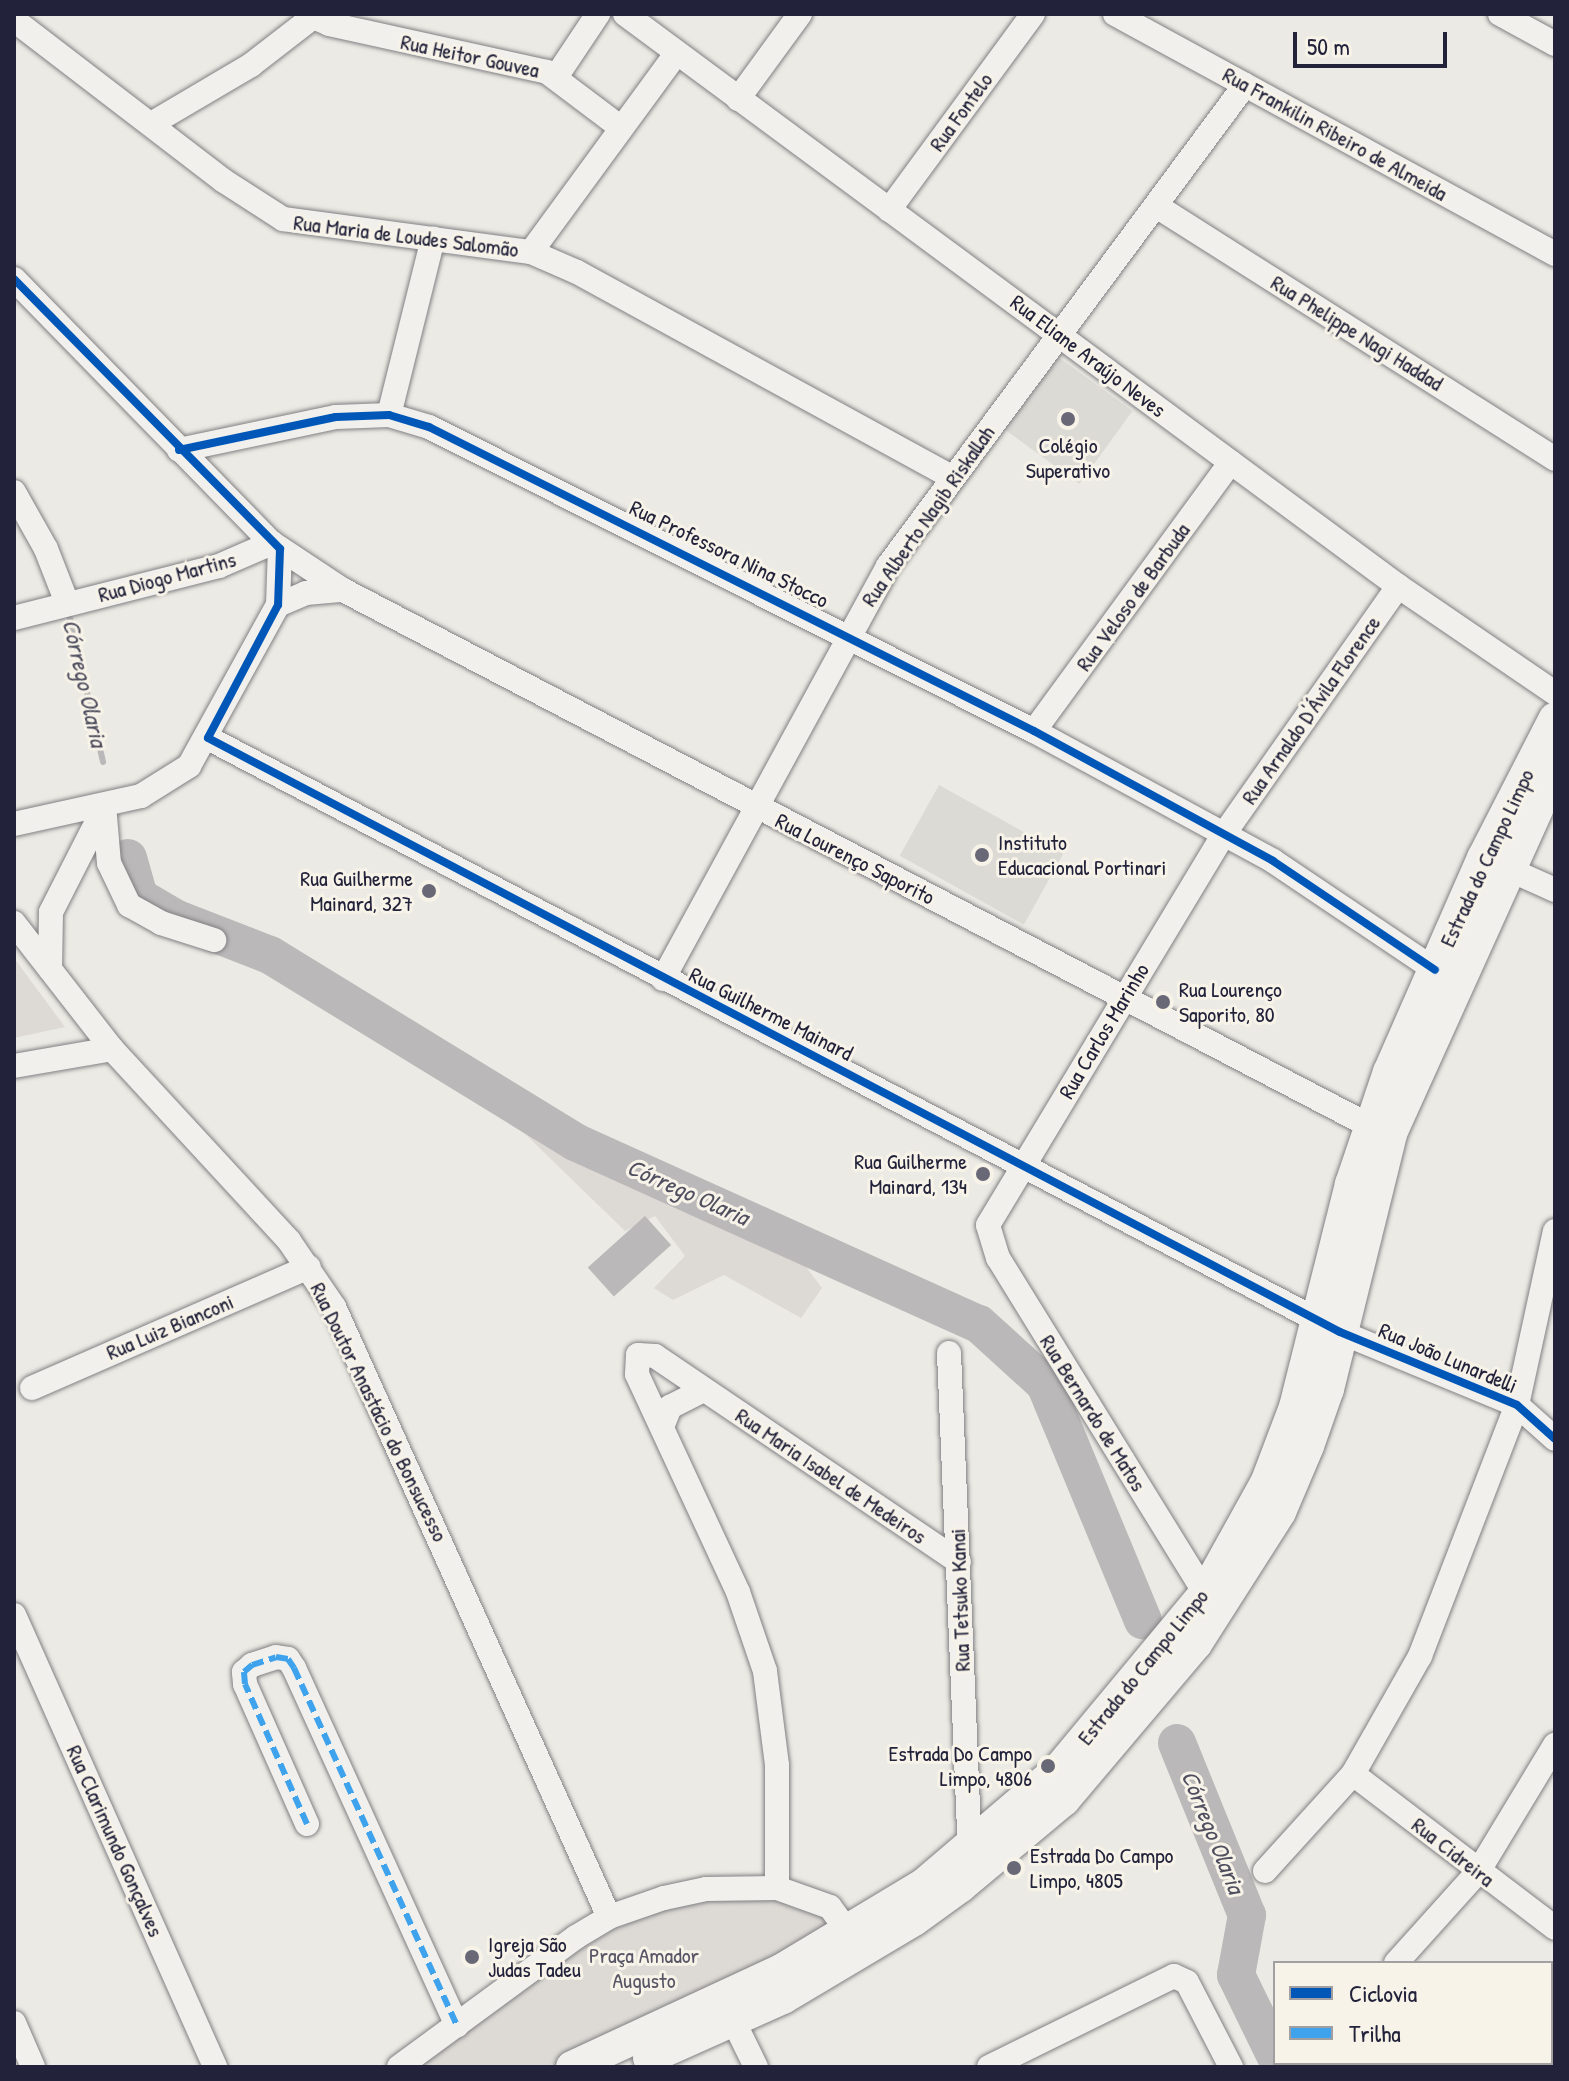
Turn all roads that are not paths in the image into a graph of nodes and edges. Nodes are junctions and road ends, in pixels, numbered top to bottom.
1 (598, 14) edge
2 (625, 14) edge
3 (800, 14) edge
4 (1033, 14) edge
5 (1115, 14) edge
6 (1500, 14) edge
7 (310, 16) edge
8 (14, 20) edge
9 (1555, 44) edge
10 (676, 54) junction
11 (556, 77) junction
12 (1245, 85) junction
13 (738, 99) junction
14 (151, 124) junction
15 (620, 127) junction
16 (1158, 207) junction
17 (889, 210) junction
18 (433, 238) junction
19 (531, 252) junction
20 (1555, 254) edge
21 (14, 279) edge
22 (1062, 335) junction
23 (389, 415) junction
24 (179, 450) junction
25 (1555, 459) edge
26 (1231, 462) junction
27 (952, 477) junction
28 (14, 492) edge
29 (276, 546) junction
30 (1398, 586) junction
31 (343, 590) junction
32 (67, 603) junction
33 (278, 605) junction
34 (14, 618) edge
35 (849, 634) junction
36 (1555, 693) edge
37 (1555, 718) edge
38 (1034, 731) junction
39 (208, 738) junction
40 (1555, 770) edge
41 (104, 805) junction
42 (758, 809) junction
43 (14, 824) edge
44 (1224, 834) junction
45 (1496, 863) junction
46 (1555, 890) edge
47 (14, 923) edge
48 (214, 940) dead end
49 (1435, 970) junction
50 (50, 971) junction
51 (663, 979) junction
52 (1124, 997) junction
53 (112, 1049) junction
54 (14, 1066) edge
55 (1368, 1125) junction
56 (1025, 1163) junction
57 (988, 1230) joint
58 (1555, 1231) edge
59 (309, 1267) junction
60 (1330, 1327) junction
61 (949, 1353) dead end
62 (32, 1388) dead end
63 (704, 1390) junction
64 (1517, 1405) junction
65 (662, 1427) junction
66 (1555, 1439) edge
67 (959, 1562) junction
68 (1205, 1593) junction
69 (14, 1615) edge
70 (1555, 1745) edge
71 (1353, 1774) junction
72 (307, 1824) dead end
73 (970, 1848) junction
74 (1265, 1871) dead end
75 (1478, 1872) junction
76 (777, 1888) junction
77 (609, 1917) junction
78 (1555, 1928) edge
79 (848, 1932) junction
80 (1398, 1961) edge
81 (783, 1998) junction
82 (733, 2020) junction
83 (14, 2023) edge
84 (457, 2026) junction
85 (33, 2067) edge
86 (215, 2067) edge
87 (399, 2067) edge
88 (572, 2067) edge
89 (628, 2067) edge
90 (756, 2067) edge
91 (989, 2067) edge
92 (1231, 2067) edge

1 - 11 street
2 - 10 street, Rua Eliane Araújo Neves
3 - 13 street
4 - 17 street, Rua Fontelo
5 - 12 street, Rua Frankilin Ribeiro de Almeida
6 - 9 street
7 - 11 street, Rua Heitor Gouvea
7 - 14 street
8 - 14 street, Rua Maria de Loudes Salomão
10 - 13 street, Rua Eliane Araújo Neves
10 - 15 street
11 - 15 street, Rua Heitor Gouvea
12 - 16 street, Rua Alberto Nagib Riskallah
12 - 20 street, Rua Frankilin Ribeiro de Almeida
13 - 17 street, Rua Eliane Araújo Neves
14 - 18 street, Rua Maria de Loudes Salomão
15 - 19 street
16 - 22 street, Rua Alberto Nagib Riskallah
16 - 25 street, Rua Phelippe Nagi Haddad
17 - 22 street, Rua Eliane Araújo Neves
18 - 19 street, Rua Maria de Loudes Salomão
18 - 23 street
19 - 27 street, Rua Maria de Loudes Salomão
21 - 24 street
22 - 26 street, Rua Eliane Araújo Neves
22 - 27 street, Rua Alberto Nagib Riskallah
23 - 24 street, Rua Professora Nina Stocco
23 - 35 street, Rua Professora Nina Stocco
24 - 29 street, Rua Lourenço Saporito
26 - 30 street, Rua Eliane Araújo Neves
26 - 38 street, Rua Veloso de Barbuda
27 - 35 street, Rua Alberto Nagib Riskallah
28 - 32 street
29 - 31 street, Rua Lourenço Saporito
29 - 32 street, Rua Diogo Martins
29 - 33 street
30 - 36 street, Rua Eliane Araújo Neves
30 - 44 street, Rua Arnaldo D'Ávila Florence
31 - 33 street
31 - 42 street, Rua Lourenço Saporito
32 - 34 street, Rua Diogo Martins
33 - 39 street
35 - 38 street, Rua Professora Nina Stocco
35 - 42 street, Rua Alberto Nagib Riskallah
37 - 45 main road, Estrada do Campo Limpo
38 - 44 street, Rua Professora Nina Stocco
39 - 41 street
39 - 51 street, Rua Guilherme Mainard
40 - 45 main road, Estrada do Campo Limpo
41 - 43 street
41 - 48 street
41 - 50 street
42 - 51 street, Rua Alberto Nagib Riskallah
42 - 52 street, Rua Lourenço Saporito
44 - 49 street, Rua Professora Nina Stocco
44 - 52 street, Rua Carlos Marinho
45 - 46 street
45 - 49 main road, Estrada do Campo Limpo
45 - 60 main road, Estrada do Campo Limpo
47 - 50 street, Rua Doutor Anastácio do Bonsucesso
49 - 55 main road, Estrada do Campo Limpo
50 - 53 street, Rua Doutor Anastácio do Bonsucesso
51 - 56 street, Rua Guilherme Mainard
52 - 55 street, Rua Lourenço Saporito
52 - 56 street, Rua Carlos Marinho
53 - 54 street
53 - 59 street, Rua Doutor Anastácio do Bonsucesso
55 - 60 main road, Estrada do Campo Limpo
56 - 57 street, Rua Carlos Marinho
56 - 60 street, Rua Guilherme Mainard
57 - 68 street, Rua Bernardo de Matos
58 - 64 street
59 - 62 street, Rua Luiz Bianconi
59 - 77 street, Rua Doutor Anastácio do Bonsucesso
60 - 64 street, Rua João Lunardelli
60 - 68 main road, Estrada do Campo Limpo
60 - 81 main road, Estrada do Campo Limpo
61 - 67 street, Rua Tetsuko Kanai
63 - 65 street
63 - 65 street, Rua Maria Isabel de Medeiros
63 - 67 street, Rua Maria Isabel de Medeiros
64 - 66 street, Rua João Lunardelli
64 - 71 street
65 - 76 street, Rua Maria Isabel de Medeiros
67 - 73 street, Rua Tetsuko Kanai
68 - 73 main road, Estrada do Campo Limpo
69 - 86 street, Rua Clarimundo Gonçalves
70 - 75 street
71 - 74 street
71 - 75 street, Rua Cidreira
72 - 84 street
73 - 79 main road, Estrada do Campo Limpo
75 - 78 street, Rua Cidreira
75 - 80 street
76 - 77 street
76 - 79 street
77 - 84 street
79 - 81 main road
79 - 88 main road, Estrada do Campo Limpo
81 - 82 main road, Estrada do Campo Limpo
82 - 89 main road, Estrada do Campo Limpo
82 - 90 street
83 - 85 street
84 - 87 street
91 - 92 street

